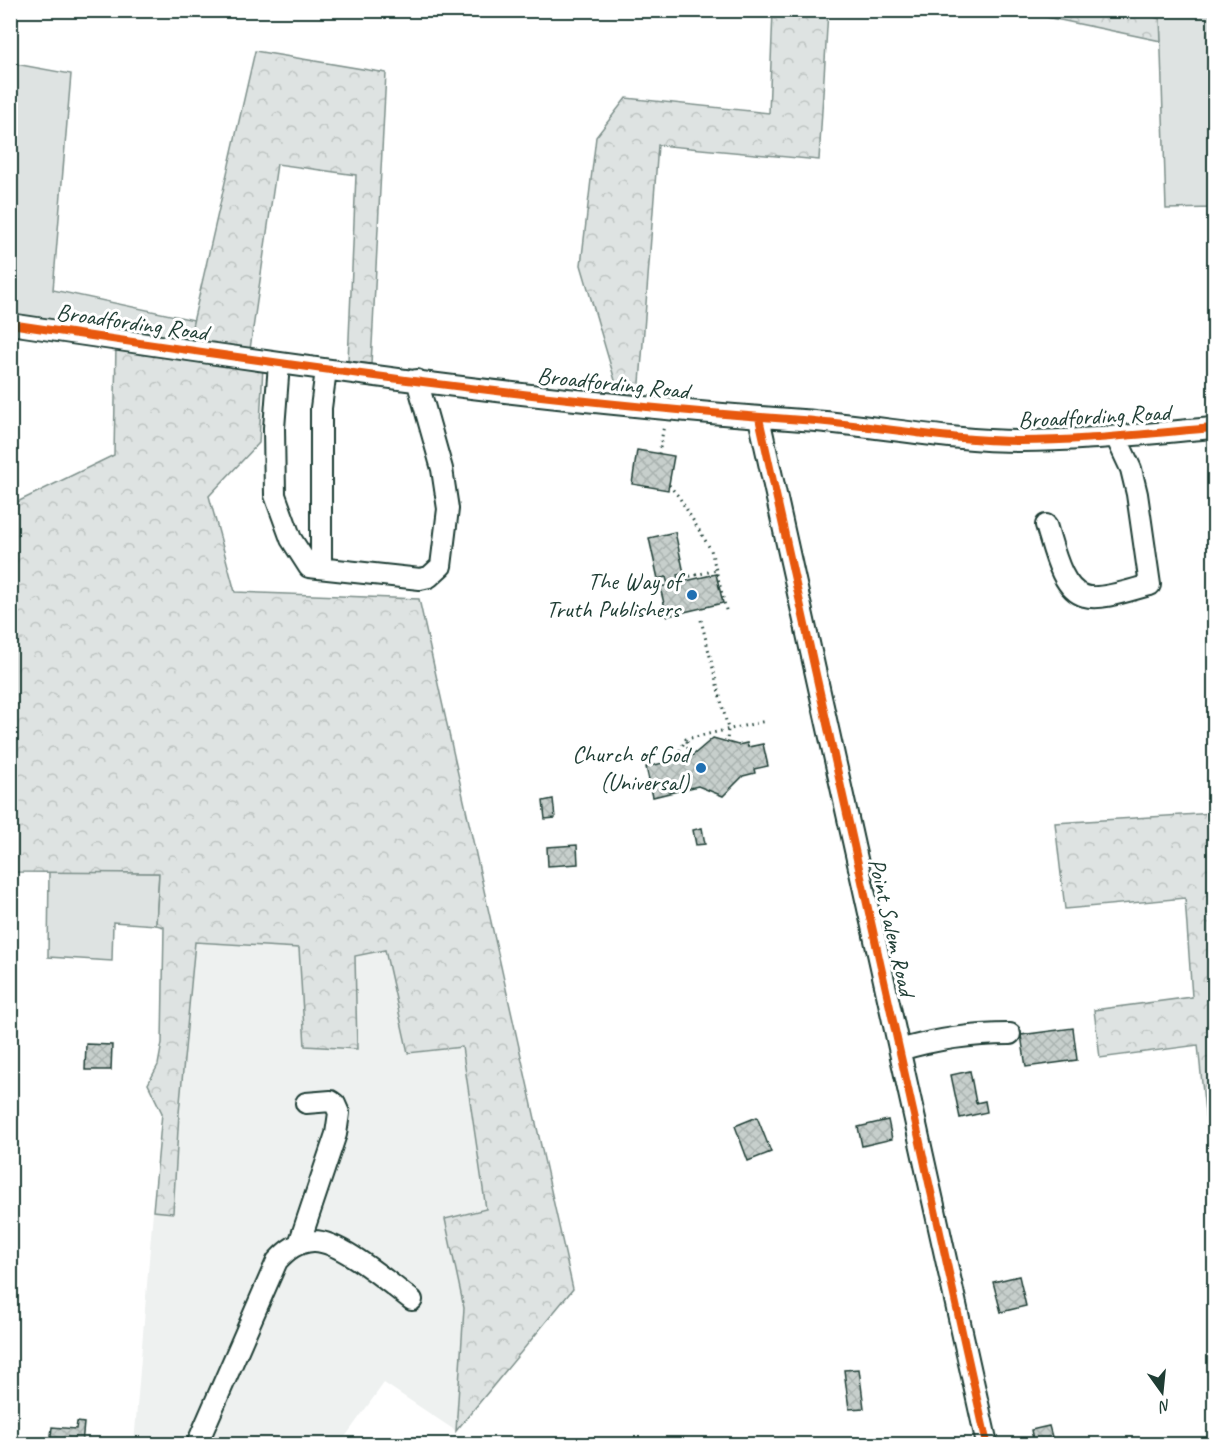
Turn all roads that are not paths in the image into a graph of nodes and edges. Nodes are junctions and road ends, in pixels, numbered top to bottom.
1 (10, 324) edge
2 (279, 364) junction
3 (326, 370) junction
4 (417, 381) junction
5 (759, 417) junction
6 (1215, 428) edge
7 (1116, 437) junction
8 (1046, 525) dead end
9 (321, 568) junction
10 (1010, 1034) dead end
11 (900, 1050) junction
12 (306, 1103) dead end
13 (299, 1244) junction
14 (412, 1300) dead end
15 (197, 1444) edge
16 (987, 1444) edge

1 - 2 street, Broadfording Road
2 - 3 street, Broadfording Road
2 - 9 street
3 - 4 street, Broadfording Road
3 - 9 street
4 - 5 street, Broadfording Road
4 - 9 street
5 - 7 street, Broadfording Road
5 - 11 street, Point Salem Road
6 - 7 street, Broadfording Road
7 - 8 street
10 - 11 street
11 - 16 street, Point Salem Road
12 - 13 street
13 - 14 street
13 - 15 street

